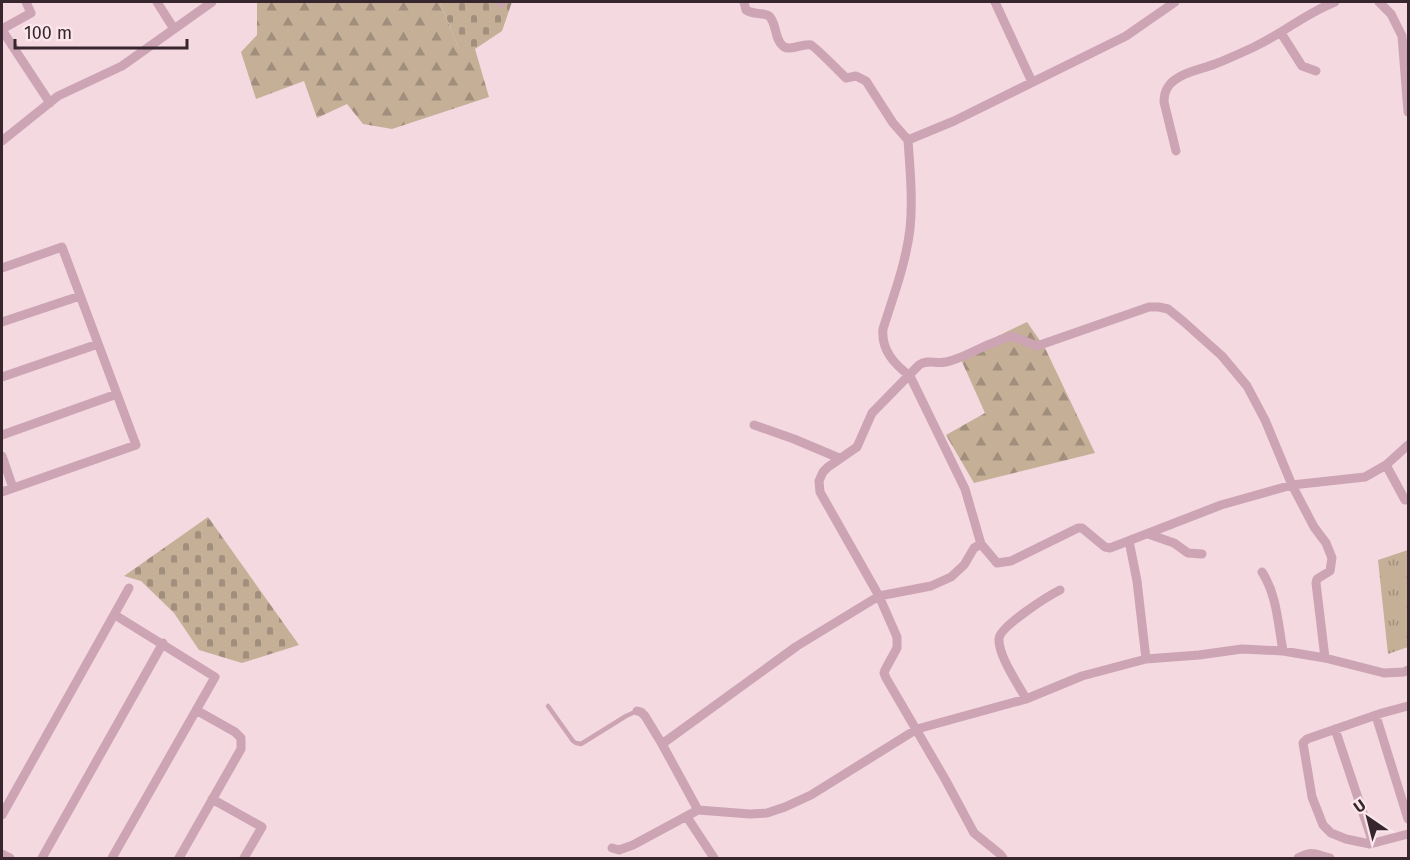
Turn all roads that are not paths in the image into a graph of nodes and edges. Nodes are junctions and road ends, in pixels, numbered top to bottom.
1 (26, 2) edge
2 (157, 2) edge
3 (212, 2) edge
4 (744, 2) edge
5 (995, 2) edge
6 (1172, 2) edge
7 (1335, 2) edge
8 (1379, 2) edge
9 (174, 29) junction
10 (2, 30) edge
11 (1281, 33) junction
12 (1406, 35) edge
13 (1316, 70) dead end
14 (1032, 82) junction
15 (50, 103) junction
16 (1408, 112) edge
17 (3, 138) edge
18 (908, 140) junction
19 (1176, 151) dead end
20 (2, 268) edge
21 (80, 296) junction
22 (2, 322) edge
23 (98, 344) junction
24 (909, 376) junction
25 (2, 377) edge
26 (117, 394) junction
27 (754, 425) dead end
28 (2, 435) edge
29 (1408, 445) edge
30 (2, 456) edge
31 (839, 458) junction
32 (1386, 465) junction
33 (1292, 485) junction
34 (13, 488) junction
35 (2, 492) edge
36 (1405, 500) dead end
37 (1148, 534) junction
38 (1129, 541) junction
39 (981, 543) junction
40 (1202, 554) dead end
41 (1262, 572) dead end
42 (129, 588) dead end
43 (1060, 590) dead end
44 (879, 596) junction
45 (114, 615) junction
46 (163, 644) junction
47 (1283, 651) junction
48 (1325, 658) junction
49 (1146, 659) junction
50 (1408, 670) edge
51 (1026, 699) junction
52 (548, 706) dead end
53 (1408, 706) edge
54 (196, 710) junction
55 (637, 711) joint
56 (1376, 716) junction
57 (917, 729) junction
58 (1335, 729) junction
59 (662, 744) junction
60 (213, 799) junction
61 (698, 810) junction
62 (2, 815) edge
63 (687, 817) junction
64 (1408, 819) edge
65 (1408, 834) edge
66 (1373, 843) junction
67 (612, 848) dead end
68 (2, 854) edge
69 (10, 858) edge
70 (42, 858) edge
71 (111, 858) edge
72 (179, 858) edge
73 (244, 858) edge
74 (714, 858) edge
75 (1003, 858) edge
76 (1298, 858) edge
77 (1330, 858) edge

1 - 10 street
2 - 9 street
3 - 9 street
4 - 18 street
5 - 14 street
6 - 14 street
7 - 11 street
8 - 12 street
9 - 15 street
10 - 15 street
11 - 13 street
11 - 19 street
12 - 16 street
14 - 18 street
15 - 17 street
18 - 24 street
20 - 21 street
21 - 22 street
21 - 23 street
23 - 25 street
23 - 26 street
24 - 31 street
24 - 33 street
24 - 39 street
26 - 28 street
26 - 34 street
27 - 31 street
29 - 32 street
30 - 34 street
31 - 44 street
32 - 33 street
32 - 36 street
33 - 37 street
33 - 48 street
34 - 35 street
37 - 38 street
37 - 40 street
38 - 39 street
38 - 49 street
39 - 44 street
41 - 47 street
42 - 45 street
43 - 51 street
44 - 57 street
44 - 59 street
45 - 46 street
45 - 62 street
46 - 54 street
46 - 70 street
47 - 48 street
47 - 49 street
48 - 50 street
49 - 51 street
51 - 57 street
52 - 55 lane
53 - 56 street
54 - 60 street
54 - 71 street
55 - 59 street
56 - 58 street
56 - 64 street
57 - 61 street
57 - 75 street
58 - 66 street
58 - 66 street
59 - 61 street
60 - 72 street
60 - 73 street
61 - 63 street
63 - 67 street
63 - 74 street
65 - 66 street
68 - 69 street
76 - 77 street

